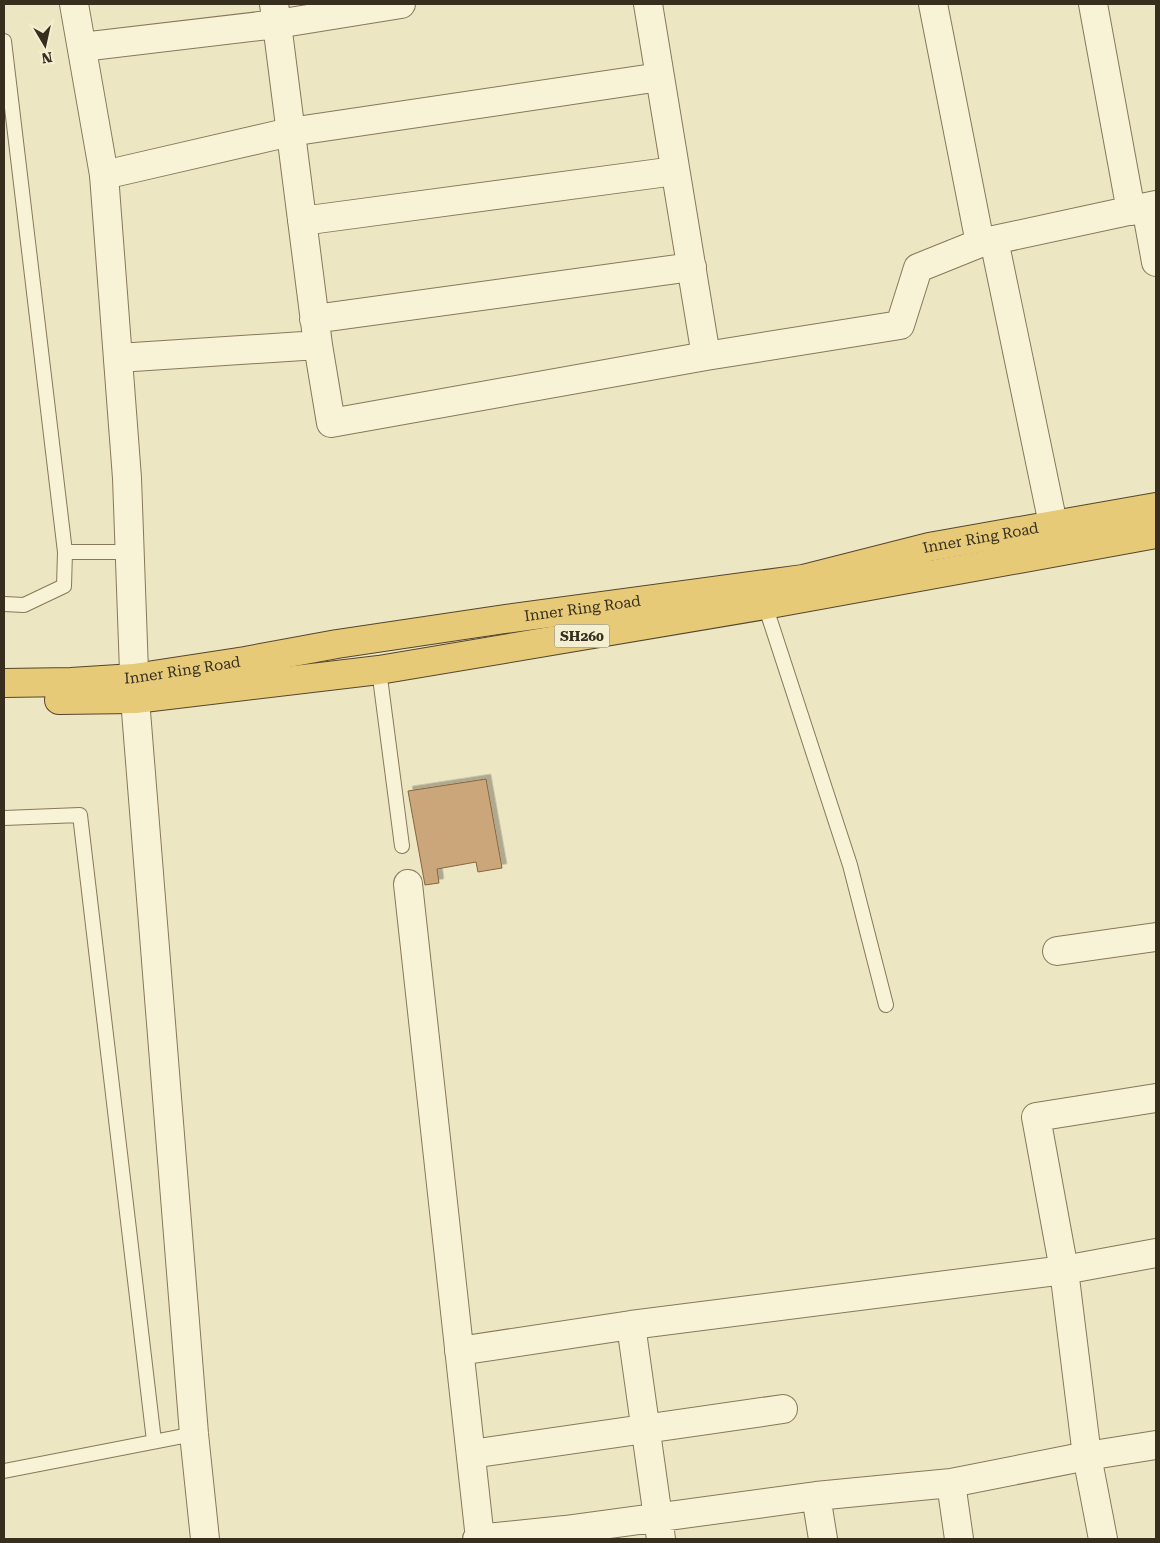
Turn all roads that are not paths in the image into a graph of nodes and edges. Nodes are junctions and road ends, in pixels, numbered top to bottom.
1 (74, 4) edge
2 (401, 4) edge
3 (648, 4) edge
4 (933, 4) edge
5 (1093, 4) edge
6 (366, 6) edge
7 (276, 14) edge
8 (4, 41) edge
9 (82, 47) junction
10 (660, 77) junction
11 (290, 132) junction
12 (676, 171) junction
13 (104, 175) junction
14 (1144, 208) edge
15 (302, 221) junction
16 (987, 242) junction
17 (1156, 262) edge
18 (692, 267) junction
19 (316, 332) junction
20 (706, 356) junction
21 (118, 358) junction
22 (1156, 507) edge
23 (1053, 524) junction
24 (1156, 534) edge
25 (65, 552) junction
26 (129, 552) junction
27 (4, 604) edge
28 (765, 605) junction
29 (379, 670) junction
30 (4, 683) edge
31 (134, 689) junction
32 (4, 701) edge
33 (4, 818) edge
34 (402, 846) dead end
35 (408, 884) dead end
36 (1156, 937) edge
37 (1057, 951) dead end
38 (886, 1005) dead end
39 (1156, 1098) edge
40 (1156, 1253) edge
41 (1064, 1270) junction
42 (631, 1325) junction
43 (459, 1351) junction
44 (783, 1409) dead end
45 (647, 1427) junction
46 (194, 1434) junction
47 (154, 1441) junction
48 (1156, 1445) edge
49 (471, 1454) junction
50 (1087, 1456) junction
51 (4, 1471) edge
52 (951, 1483) junction
53 (816, 1496) junction
54 (660, 1529) edge
55 (565, 1535) edge
56 (205, 1539) edge
57 (479, 1539) edge
58 (823, 1539) edge
59 (960, 1539) edge
60 (1103, 1539) edge

1 - 9 street
2 - 6 street
3 - 10 street
4 - 16 street
5 - 14 street
6 - 7 street
7 - 9 street
7 - 11 street
8 - 25 lane
9 - 13 street
10 - 11 street
10 - 12 street
11 - 13 street
11 - 15 street
12 - 15 street
12 - 18 street
13 - 21 street
14 - 16 street
14 - 17 street
15 - 19 street
16 - 20 street
16 - 23 street
18 - 19 street
18 - 20 street
19 - 20 street
19 - 21 street
21 - 26 street
22 - 23 highway, Inner Ring Road
23 - 31 highway, Inner Ring Road
24 - 28 highway, Inner Ring Road / SH260
25 - 26 lane
25 - 27 lane
26 - 31 street
28 - 29 highway, Inner Ring Road / SH260
28 - 38 lane
29 - 31 highway, Inner Ring Road / SH260
29 - 34 lane
30 - 31 highway, Inner Ring Road
31 - 32 highway, Inner Ring Road / SH260
31 - 46 street
33 - 47 lane
35 - 43 street
36 - 37 street
39 - 41 street
40 - 41 street
41 - 42 street
41 - 50 street
42 - 43 street
42 - 45 street
43 - 49 street
44 - 45 street
45 - 49 street
45 - 54 street
46 - 47 lane
46 - 56 street
47 - 51 lane
48 - 50 street
49 - 57 street
50 - 52 street
50 - 60 street
52 - 53 street
52 - 59 street
53 - 54 street
53 - 58 street
54 - 55 street
55 - 57 street

